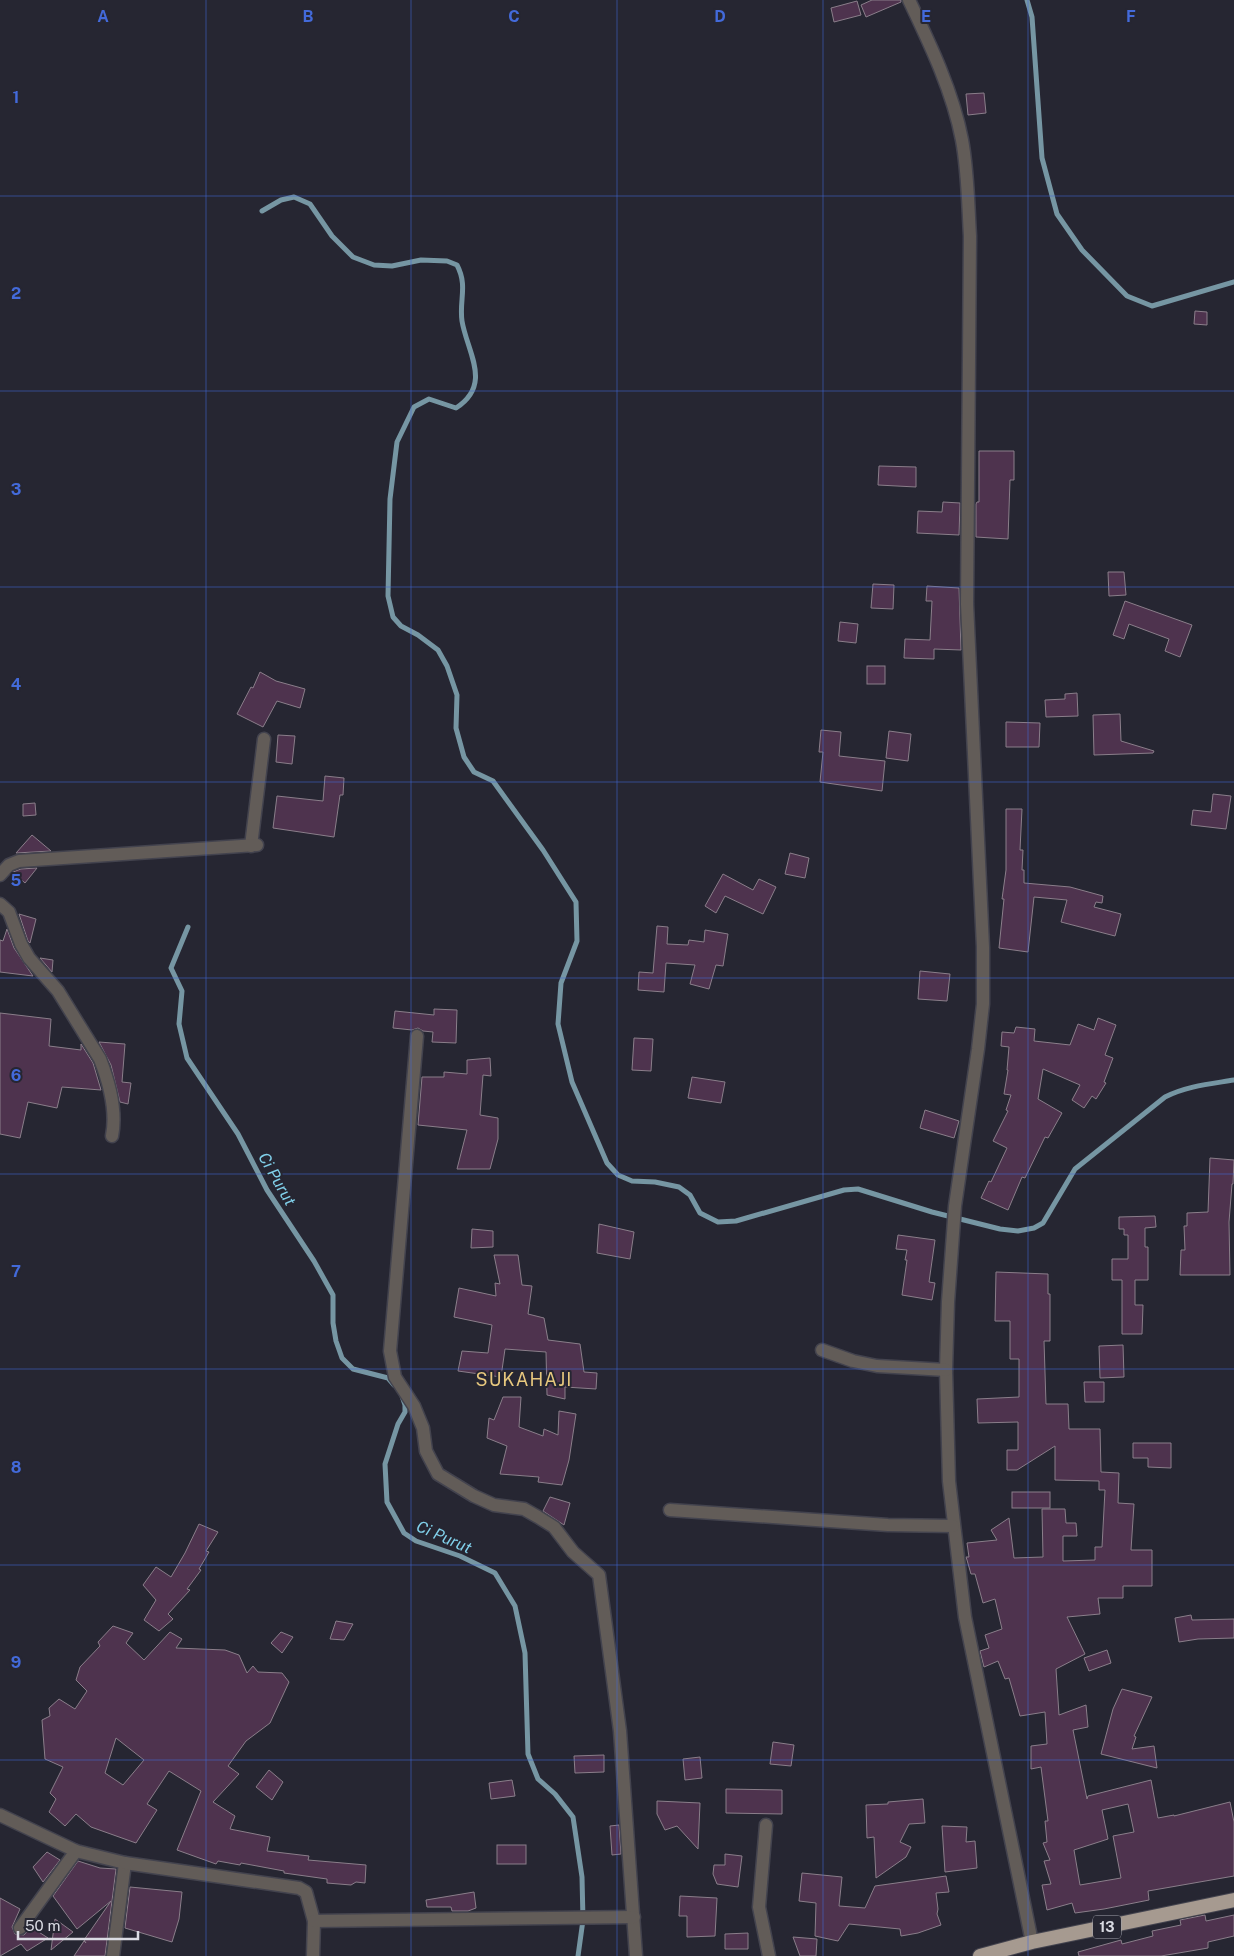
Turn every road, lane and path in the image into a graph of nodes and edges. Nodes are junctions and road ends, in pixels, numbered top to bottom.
1 (909, 0) edge
2 (264, 739) dead end
3 (0, 874) edge
4 (0, 904) edge
5 (417, 1036) dead end
6 (112, 1136) dead end
7 (822, 1350) dead end
8 (946, 1370) junction
9 (670, 1510) dead end
10 (953, 1526) junction
11 (0, 1815) edge
12 (766, 1825) dead end
13 (76, 1851) junction
14 (125, 1863) junction
15 (1234, 1900) edge
16 (634, 1917) junction
17 (314, 1921) junction
18 (20, 1928) dead end
19 (1032, 1942) junction
20 (113, 1956) edge
21 (313, 1956) edge
22 (636, 1956) edge
23 (769, 1956) edge
24 (980, 1956) edge

1 - 8 street
2 - 3 street
4 - 6 street
5 - 16 street
7 - 8 street
8 - 10 street
9 - 10 street
10 - 19 street
11 - 13 street
12 - 23 street
13 - 14 street
13 - 18 street
14 - 17 street
14 - 20 street
15 - 19 highway, 13
16 - 17 street
16 - 22 street
17 - 21 street
19 - 24 highway, 13

